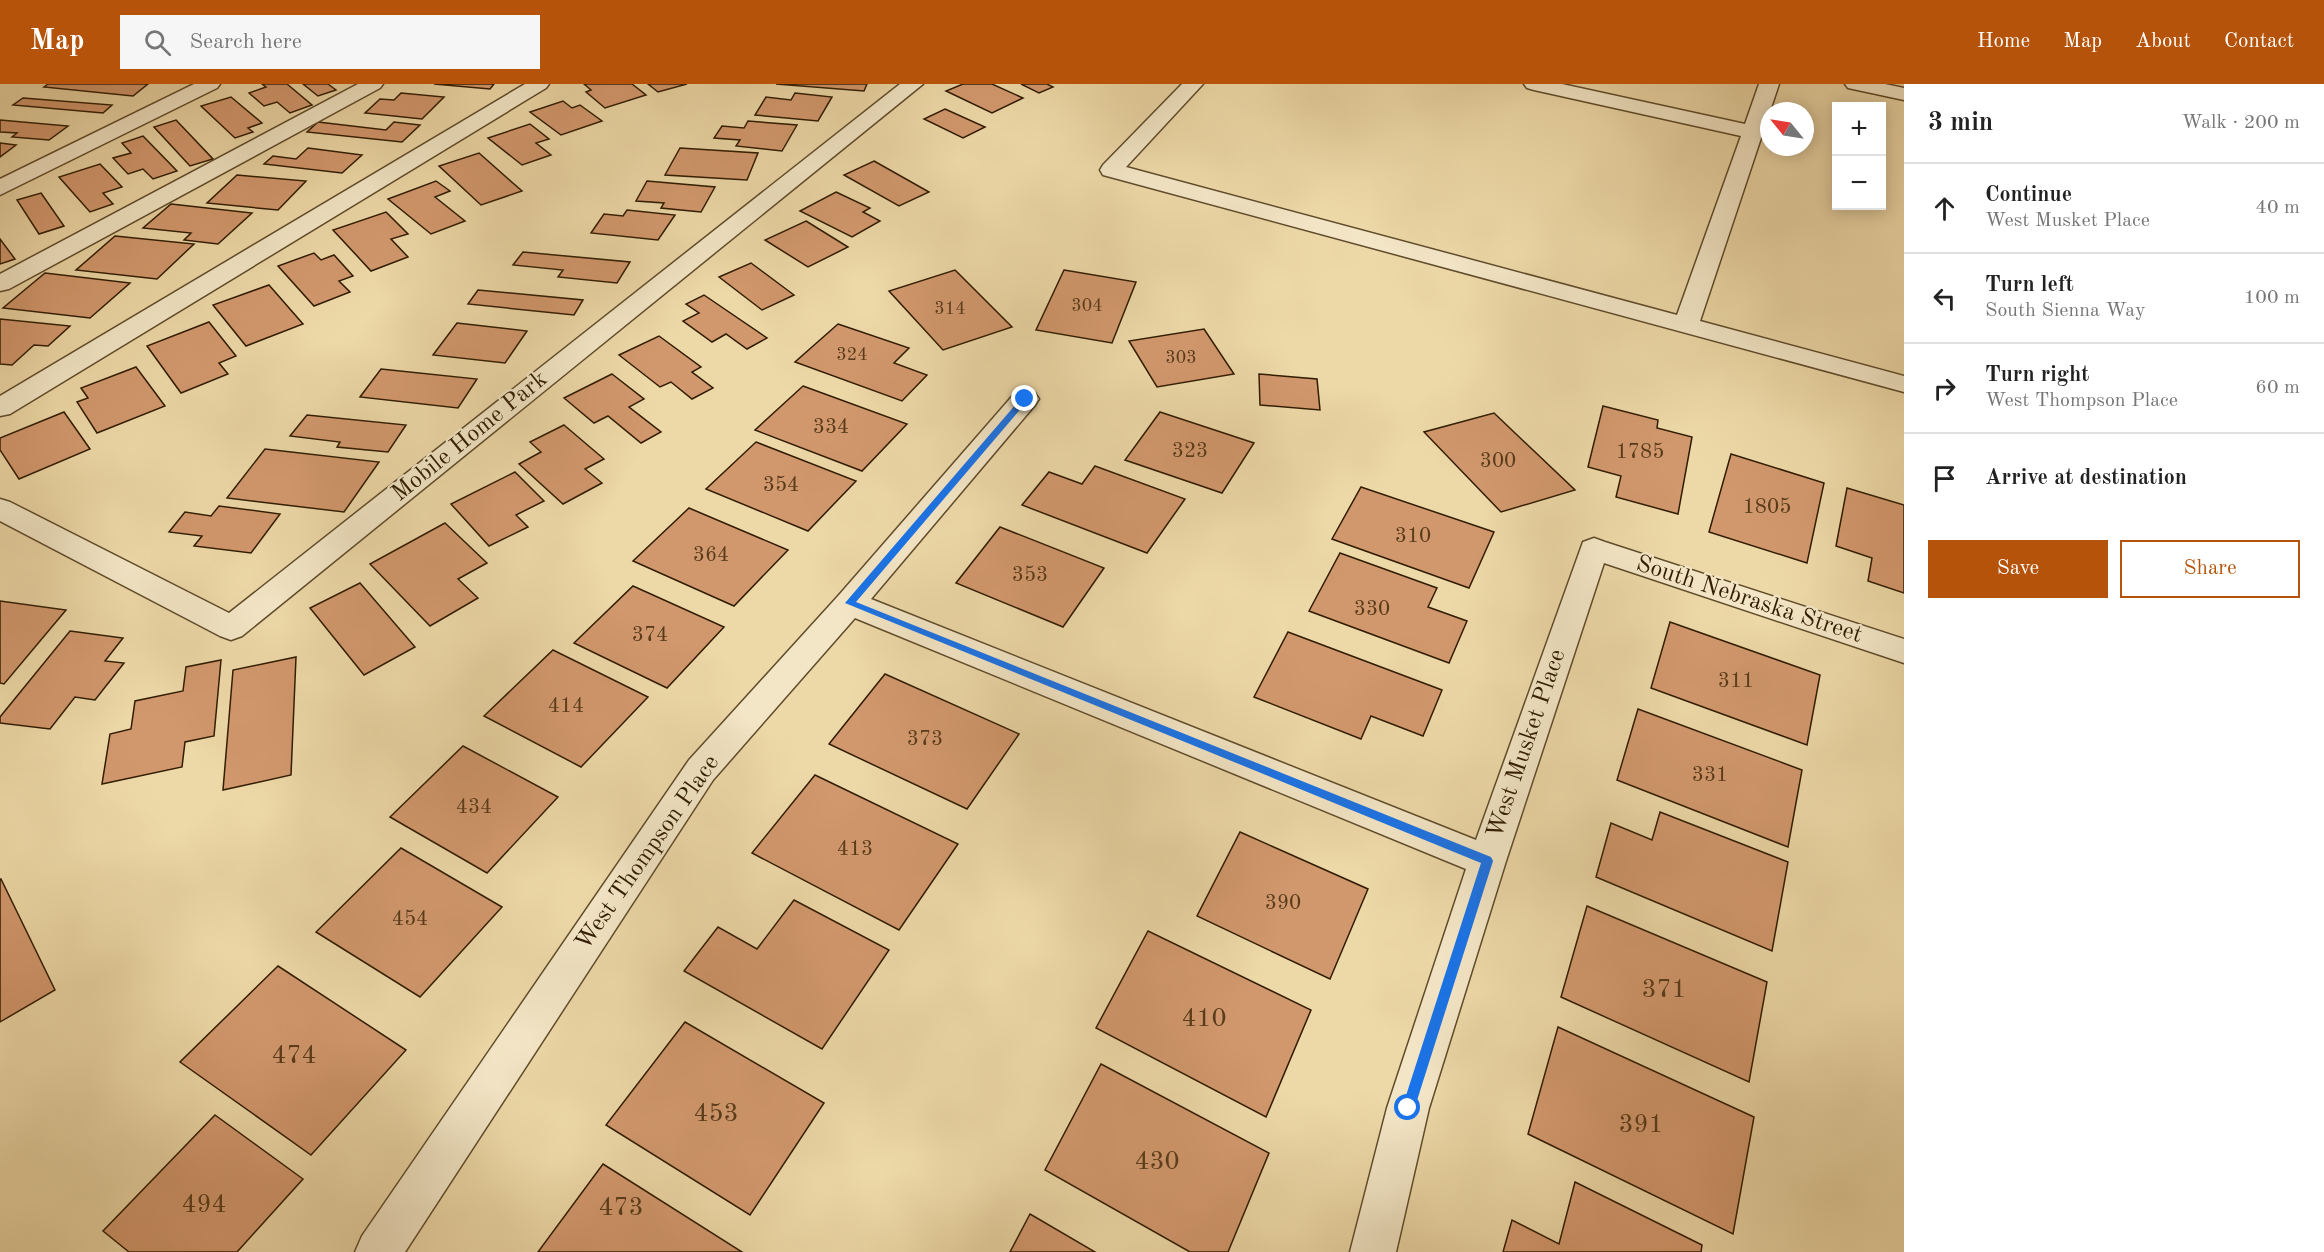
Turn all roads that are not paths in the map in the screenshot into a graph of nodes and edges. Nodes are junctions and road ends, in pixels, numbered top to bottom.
1 (210, 84) edge
2 (373, 84) edge
3 (539, 84) edge
4 (913, 84) edge
5 (1193, 84) edge
6 (1534, 84) edge
7 (1768, 84) edge
8 (1855, 84) edge
9 (1904, 94) edge
10 (1752, 132) junction
11 (0, 188) edge
12 (0, 284) edge
13 (1686, 325) junction
14 (1904, 384) edge
15 (1025, 399) dead end
16 (0, 408) edge
17 (0, 509) edge
18 (1594, 549) joint
19 (850, 603) junction
20 (1904, 651) edge
21 (1487, 861) junction
22 (378, 1252) edge
23 (1373, 1252) edge

1 - 11 street
2 - 12 street
3 - 16 street
4 - 17 street, Mobile Home Park
5 - 13 street
6 - 10 street
7 - 10 street
8 - 9 street
10 - 13 street
13 - 14 street
15 - 19 street, West Thompson Place
18 - 20 street, South Nebraska Street
18 - 21 street, West Musket Place
19 - 21 street
19 - 22 street, West Thompson Place
21 - 23 street, West Musket Place

